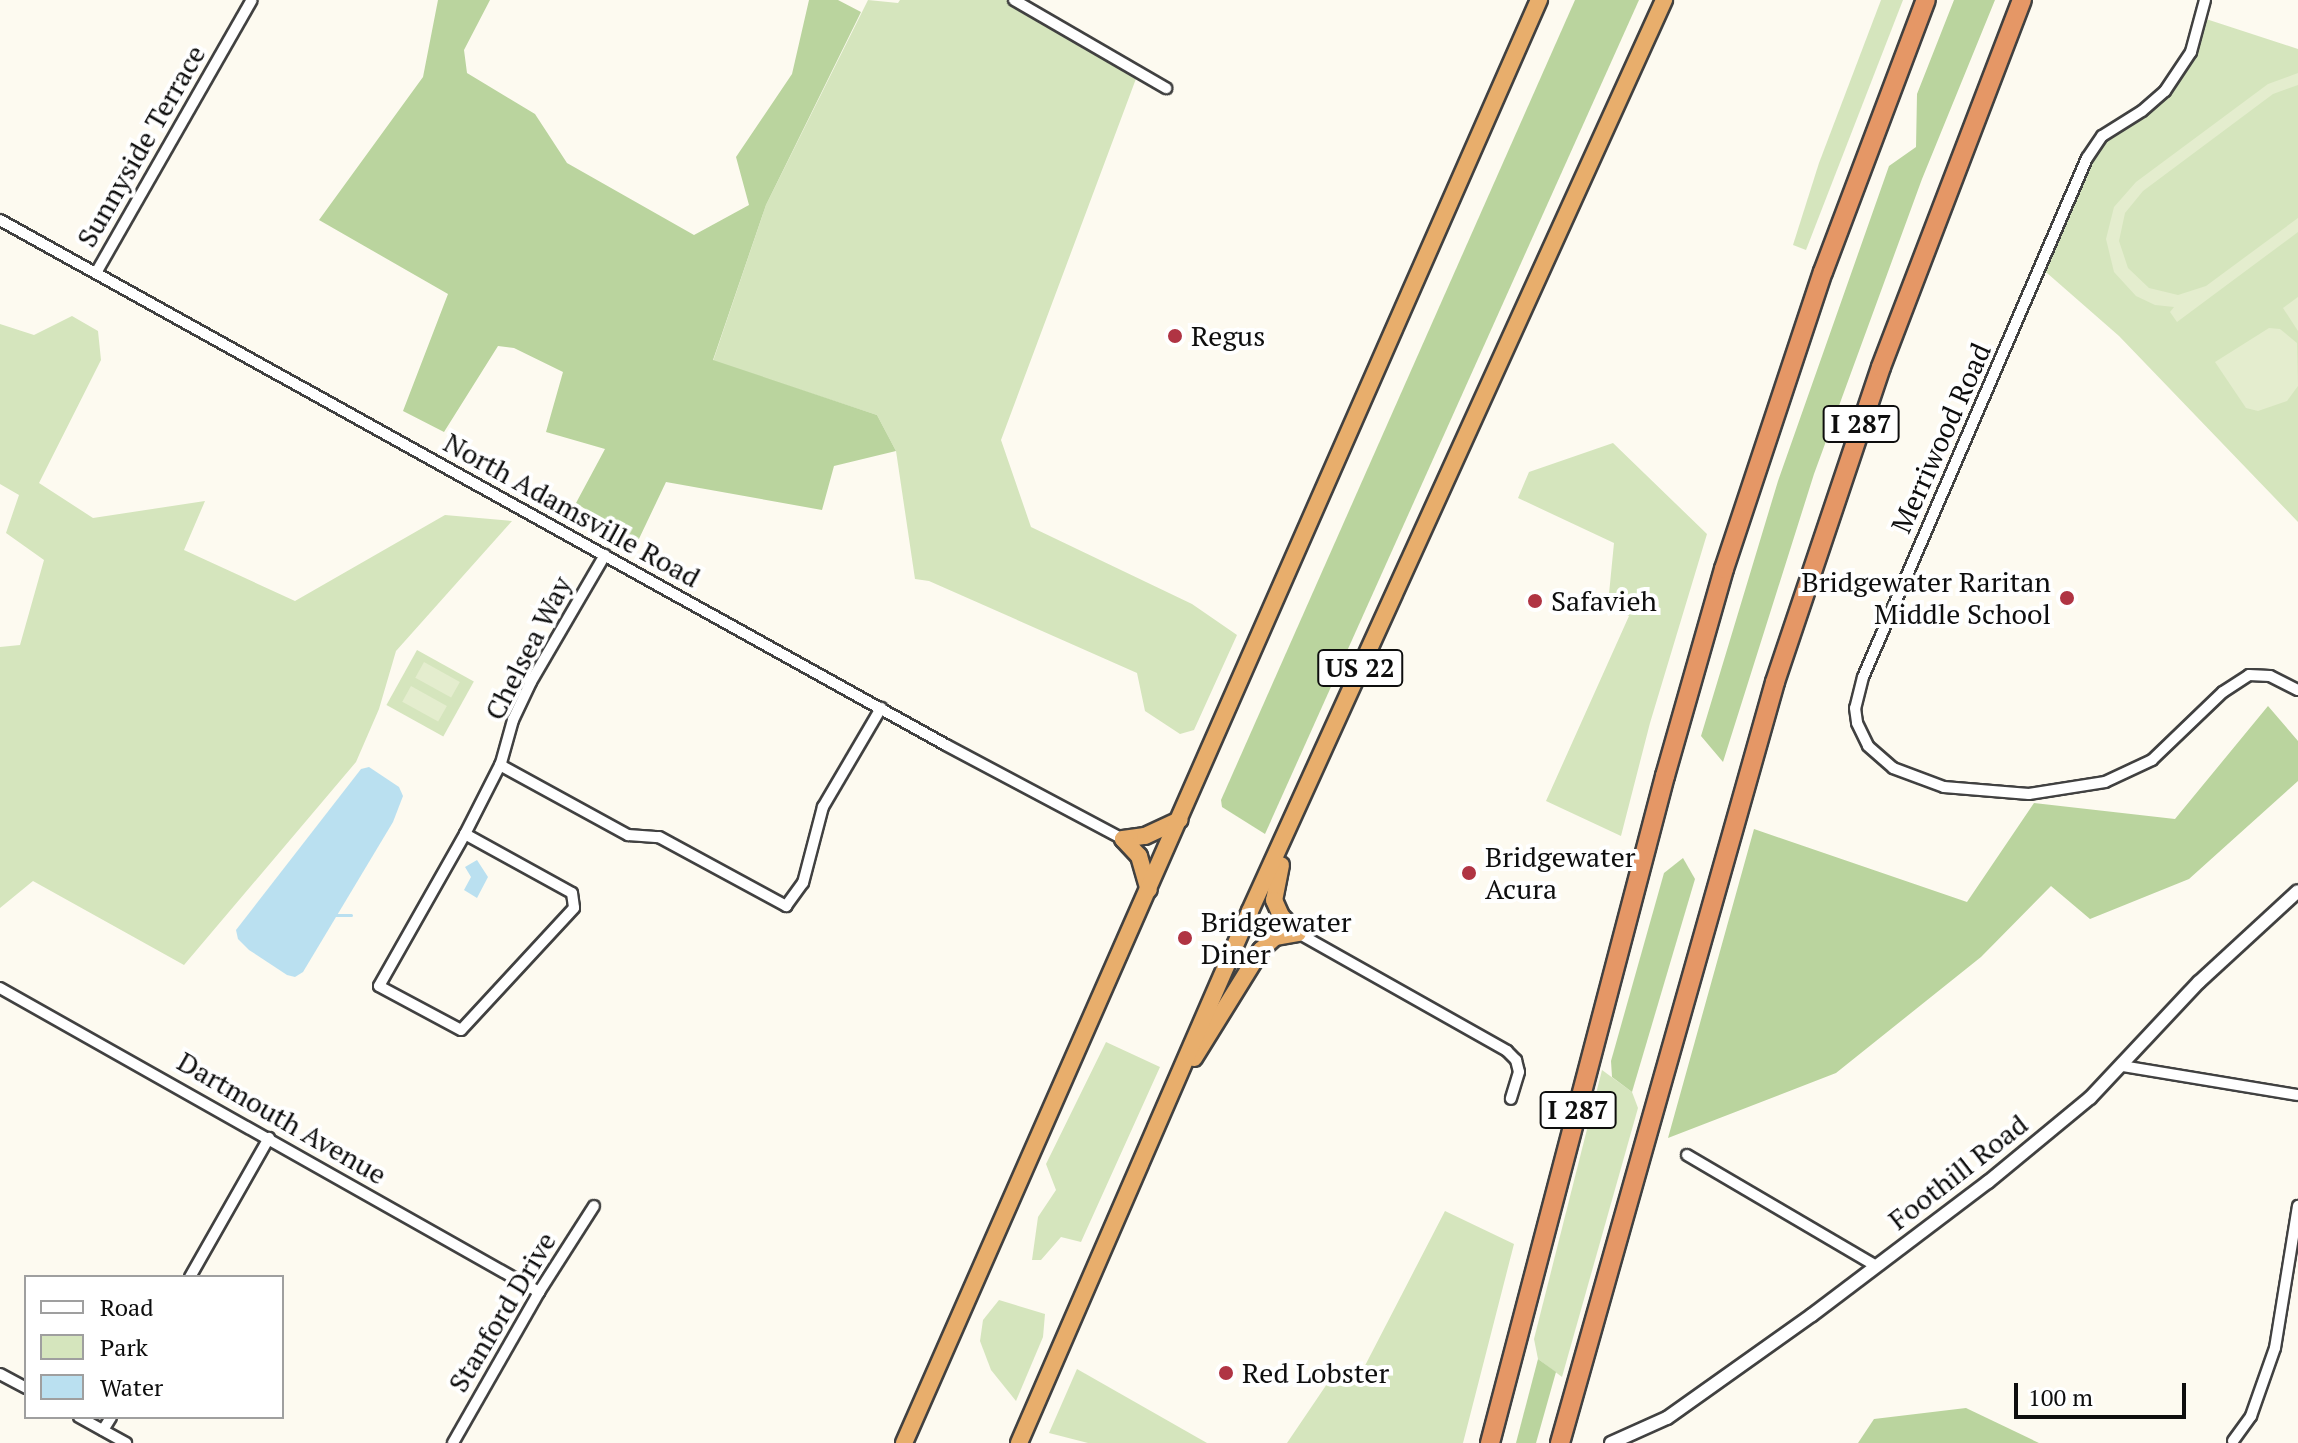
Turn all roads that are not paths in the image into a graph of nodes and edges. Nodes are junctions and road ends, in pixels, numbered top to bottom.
1 (252, 0) edge
2 (1014, 0) edge
3 (1539, 0) edge
4 (1664, 0) edge
5 (1926, 0) edge
6 (2022, 0) edge
7 (2205, 0) edge
8 (1166, 88) dead end
9 (0, 220) edge
10 (96, 273) junction
11 (605, 555) junction
12 (2298, 690) edge
13 (881, 708) junction
14 (500, 765) junction
15 (1297, 808) junction
16 (1180, 820) junction
17 (465, 834) junction
18 (1123, 839) junction
19 (1149, 890) junction
20 (2298, 891) edge
21 (1298, 933) junction
22 (0, 988) edge
23 (2122, 1066) junction
24 (1169, 1095) junction
25 (2298, 1095) edge
26 (1511, 1099) dead end
27 (269, 1138) junction
28 (1687, 1155) dead end
29 (594, 1206) dead end
30 (2298, 1206) edge
31 (1876, 1266) junction
32 (191, 1275) edge
33 (539, 1292) junction
34 (0, 1374) edge
35 (24, 1387) edge
36 (83, 1419) edge
37 (110, 1419) edge
38 (103, 1430) junction
39 (2233, 1441) edge
40 (126, 1443) edge
41 (453, 1443) edge
42 (904, 1443) edge
43 (1019, 1443) edge
44 (1490, 1443) edge
45 (1560, 1443) edge
46 (1611, 1443) edge

1 - 10 street, Sunnyside Terrace
2 - 8 street
3 - 16 highway
4 - 15 highway, US 22
5 - 44 highway, I 287
6 - 45 highway, I 287
7 - 12 street, Merriwood Road
9 - 10 street, North Adamsville Road
10 - 11 street, North Adamsville Road
11 - 13 street, North Adamsville Road
11 - 14 street, Chelsea Way
13 - 14 street, Chelsea Way
13 - 18 street, North Adamsville Road
14 - 17 street, Chelsea Way
15 - 21 highway
15 - 24 highway, US 22
16 - 18 highway
16 - 19 highway
17 - 17 street, Chelsea Way
18 - 19 highway
19 - 42 highway
20 - 23 street, Foothill Road
21 - 24 highway
21 - 26 street
22 - 27 street, Dartmouth Avenue
23 - 25 street
23 - 31 street, Foothill Road
24 - 43 highway, US 22
27 - 32 street
27 - 33 street, Dartmouth Avenue
28 - 31 street
29 - 33 street, Stanford Drive
30 - 39 street
31 - 46 street, Foothill Road
33 - 41 street, Stanford Drive
34 - 35 street
36 - 38 street
37 - 38 street
38 - 40 street

